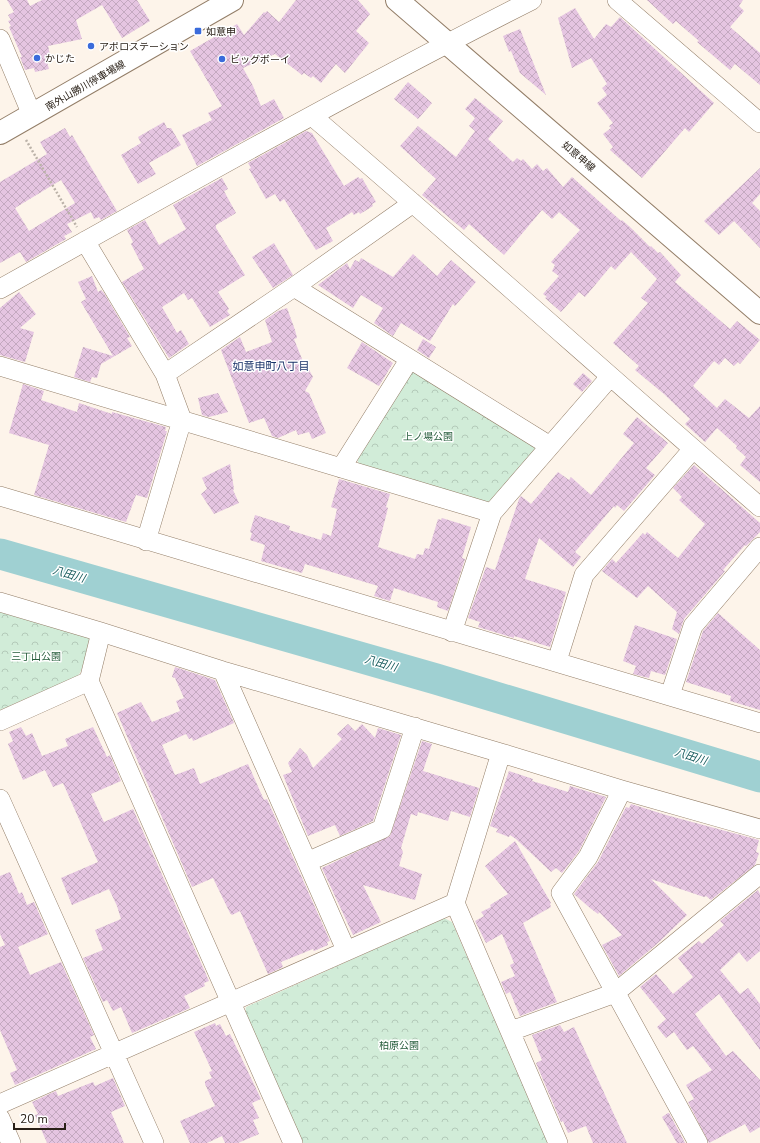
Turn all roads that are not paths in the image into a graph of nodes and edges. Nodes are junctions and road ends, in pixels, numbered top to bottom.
1 (398, 0) edge
2 (532, 0) edge
3 (617, 0) edge
4 (223, 2) edge
5 (0, 39) edge
6 (448, 43) junction
7 (312, 116) junction
8 (760, 123) edge
9 (16, 124) edge
10 (413, 203) junction
11 (85, 241) junction
12 (294, 287) junction
13 (0, 289) edge
14 (760, 313) edge
15 (409, 360) junction
16 (0, 366) edge
17 (165, 374) junction
18 (610, 377) junction
19 (182, 420) junction
20 (550, 446) junction
21 (693, 449) junction
22 (342, 468) junction
23 (0, 496) edge
24 (760, 507) edge
25 (492, 513) junction
26 (146, 541) junction
27 (760, 547) edge
28 (0, 602) edge
29 (101, 632) junction
30 (452, 632) junction
31 (557, 661) junction
32 (223, 671) junction
33 (89, 681) junction
34 (670, 695) junction
35 (0, 720) edge
36 (760, 723) edge
37 (415, 727) junction
38 (501, 753) junction
39 (622, 790) junction
40 (0, 799) edge
41 (760, 829) edge
42 (307, 862) junction
43 (760, 874) edge
44 (455, 903) junction
45 (346, 950) junction
46 (615, 994) junction
47 (230, 1002) junction
48 (511, 1031) junction
49 (114, 1054) junction
50 (0, 1104) edge
51 (0, 1118) edge
52 (11, 1143) edge
53 (154, 1143) edge
54 (293, 1143) edge
55 (558, 1143) edge
56 (698, 1143) edge

1 - 6 street, 如意申線
2 - 6 street
3 - 8 street
4 - 9 street, 南外山勝川停車場線
5 - 9 street
6 - 7 street
6 - 14 street, 如意申線
7 - 10 street
7 - 11 street
10 - 12 street
10 - 18 street
11 - 13 street
11 - 17 street
12 - 15 street
12 - 17 street
15 - 20 street
15 - 22 street
16 - 19 street
17 - 19 street
18 - 20 street
18 - 21 street
19 - 22 street
19 - 26 street
20 - 25 street
21 - 24 street
21 - 31 street
22 - 25 street
23 - 26 street
25 - 30 street
26 - 30 street
27 - 34 street
28 - 29 street
29 - 32 street
29 - 33 street
30 - 31 street
31 - 34 street
32 - 37 street
32 - 42 street
33 - 35 street
33 - 47 street
34 - 36 street
37 - 38 street
37 - 42 street
38 - 39 street
38 - 44 street
39 - 41 street
39 - 46 street
40 - 49 street
42 - 45 street
43 - 46 street
44 - 45 street
44 - 48 street
45 - 47 street
46 - 48 street
46 - 56 street
47 - 49 street
47 - 54 street
48 - 55 street
49 - 50 street
49 - 53 street
51 - 52 street

